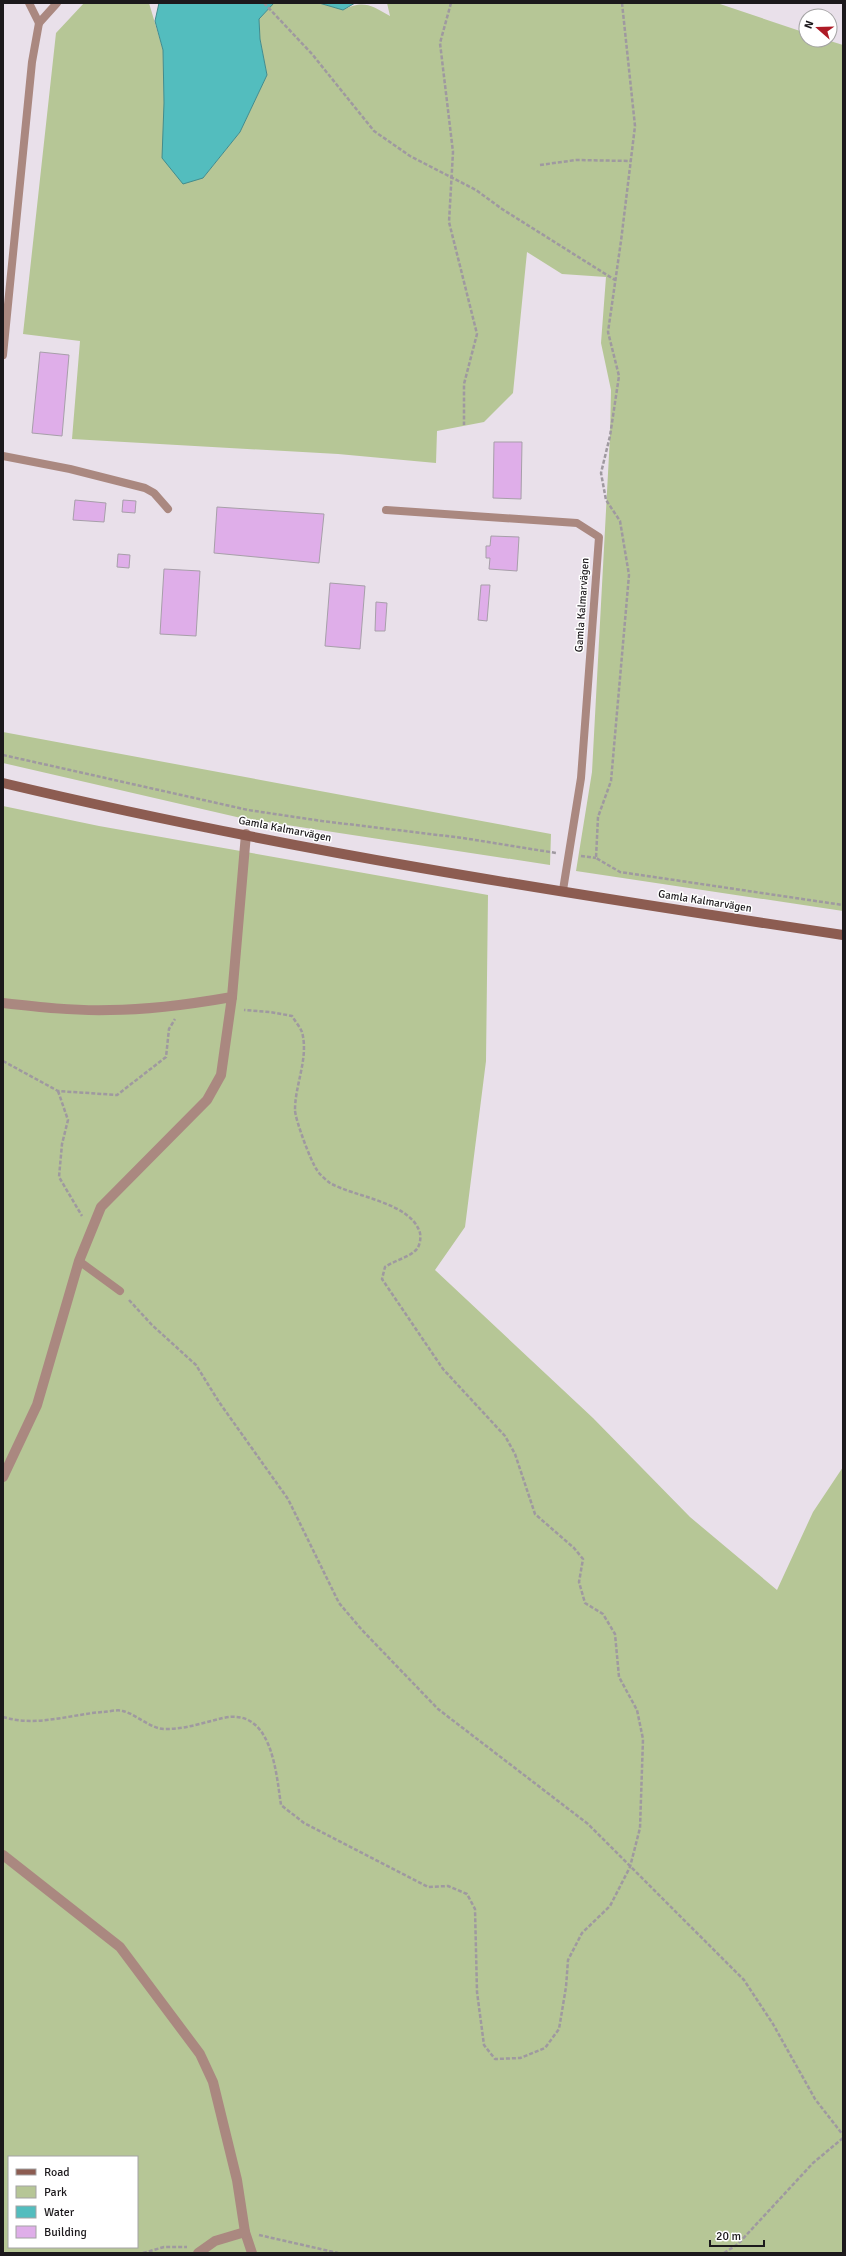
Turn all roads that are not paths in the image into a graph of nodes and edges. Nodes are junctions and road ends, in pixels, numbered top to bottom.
1 (29, 3) edge
2 (57, 3) edge
3 (39, 23) junction
4 (3, 354) edge
5 (3, 456) edge
6 (168, 509) dead end
7 (386, 510) dead end
8 (3, 783) edge
9 (246, 834) junction
10 (563, 890) junction
11 (843, 936) edge
12 (232, 996) junction
13 (3, 1003) edge
14 (79, 1261) junction
15 (120, 1291) road end
16 (3, 1477) edge
17 (3, 1856) edge
18 (245, 2232) junction
19 (199, 2252) edge
20 (252, 2253) edge

1 - 3 lane
2 - 3 lane
3 - 4 lane
5 - 6 lane
7 - 10 lane, Gamla Kalmarvägen
8 - 9 street, Gamla Kalmarvägen
9 - 10 street, Gamla Kalmarvägen
9 - 12 street
10 - 11 street, Gamla Kalmarvägen
12 - 13 street
12 - 14 street
14 - 15 lane
14 - 16 street
17 - 18 street
18 - 19 street
18 - 20 street

